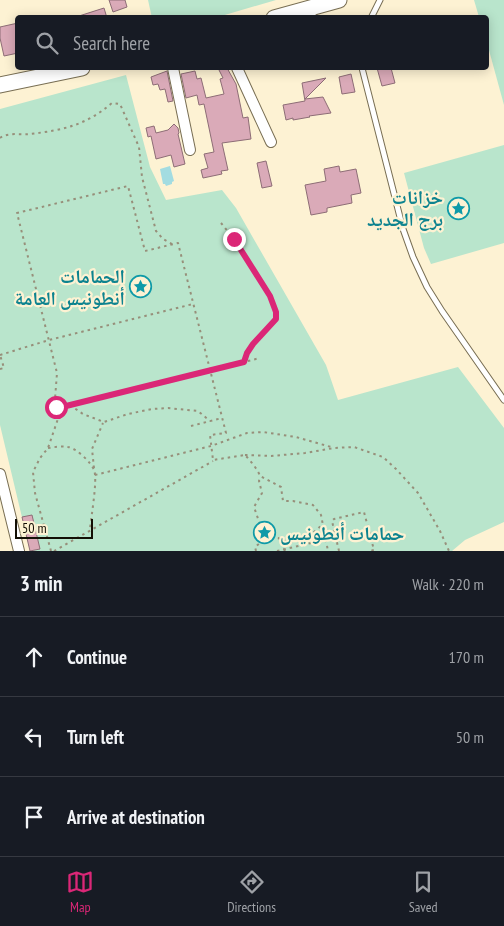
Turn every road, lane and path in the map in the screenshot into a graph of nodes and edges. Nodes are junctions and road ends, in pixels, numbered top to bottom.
1 (339, 0) edge
2 (380, 0) edge
3 (310, 13) edge
4 (296, 15) edge
5 (372, 15) edge
6 (72, 70) edge
7 (173, 70) edge
8 (238, 70) edge
9 (363, 70) edge
10 (0, 85) edge
11 (0, 138) edge
12 (271, 142) dead end
13 (190, 150) dead end
14 (221, 222) dead end
15 (172, 244) junction
16 (193, 304) junction
17 (49, 340) junction
18 (0, 355) edge
19 (260, 358) dead end
20 (244, 362) junction
21 (0, 369) edge
22 (210, 371) junction
23 (504, 400) edge
24 (70, 405) junction
25 (59, 416) junction
26 (222, 418) junction
27 (210, 421) junction
28 (104, 422) junction
29 (192, 426) dead end
30 (211, 446) junction
31 (48, 448) junction
32 (334, 448) junction
33 (245, 455) junction
34 (213, 460) junction
35 (94, 470) junction
36 (0, 474) edge
37 (95, 475) junction
38 (260, 476) junction
39 (3, 502) edge
40 (322, 524) junction
41 (90, 530) junction
42 (336, 537) junction
43 (265, 539) junction
44 (326, 539) junction
45 (289, 543) junction
46 (284, 550) edge
47 (19, 551) edge
48 (52, 551) edge
49 (256, 551) edge
50 (277, 551) edge
51 (328, 551) edge
52 (339, 551) edge
53 (370, 551) edge
54 (449, 551) edge

1 - 3 main road
2 - 5 lane
3 - 4 main road
6 - 10 main road
7 - 13 street
8 - 12 street
9 - 23 lane
11 - 15 path
14 - 20 path
15 - 16 path
15 - 17 path
16 - 17 path
16 - 22 path
17 - 18 path
17 - 25 path
18 - 21 path
19 - 20 path
20 - 22 path
22 - 24 path
22 - 26 path
24 - 25 path
24 - 28 path
25 - 31 path
26 - 27 path
26 - 30 path
27 - 28 path
27 - 29 path
28 - 35 path
30 - 32 path
30 - 34 path
30 - 37 path
31 - 35 path
31 - 48 path
32 - 33 path
32 - 54 path
33 - 34 path
33 - 38 path
34 - 41 path
35 - 37 path
36 - 39 street
37 - 41 path
38 - 40 path
38 - 43 path
39 - 47 street
40 - 44 path
40 - 45 path
41 - 48 path
42 - 44 path
42 - 52 path
42 - 53 path
43 - 45 path
43 - 49 path
44 - 46 path
44 - 51 path
45 - 46 path
46 - 50 path

